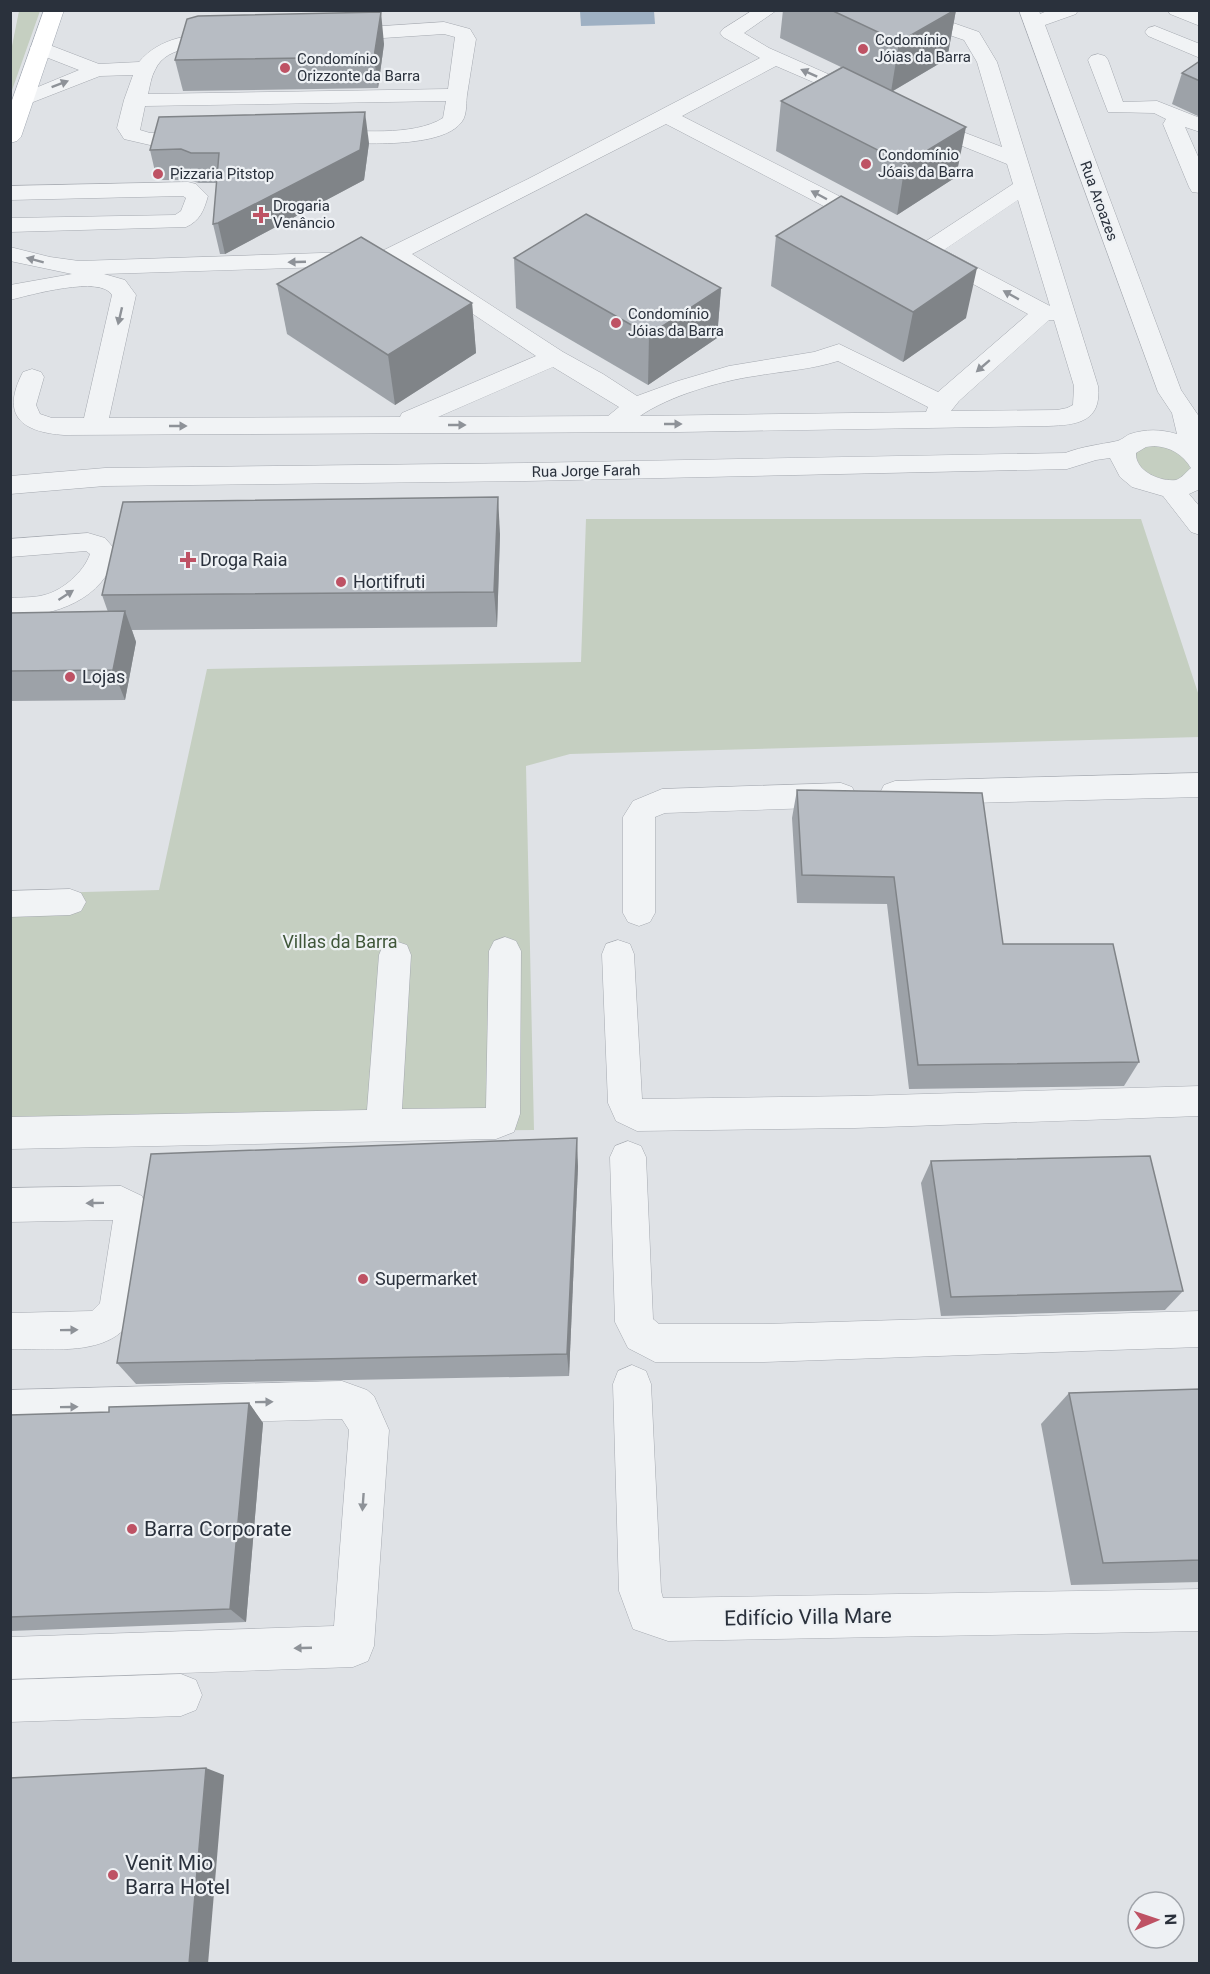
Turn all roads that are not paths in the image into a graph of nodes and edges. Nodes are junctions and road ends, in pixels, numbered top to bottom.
1 (54, 10) edge
2 (768, 10) edge
3 (894, 10) edge
4 (1069, 10) edge
5 (1177, 10) edge
6 (1031, 17) edge
7 (1200, 20) edge
8 (1155, 32) dead end
9 (317, 35) edge
10 (246, 37) edge
11 (40, 48) junction
12 (1200, 52) edge
13 (776, 58) junction
14 (1098, 60) dead end
15 (145, 68) junction
16 (97, 70) junction
17 (457, 95) junction
18 (23, 100) junction
19 (134, 100) junction
20 (884, 107) edge
21 (666, 116) junction
22 (904, 116) edge
23 (1179, 117) junction
24 (1200, 126) edge
25 (302, 136) edge
26 (10, 137) edge
27 (220, 138) edge
28 (1017, 160) junction
29 (1026, 185) junction
30 (1200, 188) edge
31 (10, 193) edge
32 (10, 225) edge
33 (886, 230) edge
34 (907, 240) edge
35 (928, 250) junction
36 (10, 254) edge
37 (397, 254) junction
38 (10, 293) edge
39 (1054, 313) junction
40 (554, 357) junction
41 (32, 377) dead end
42 (1170, 392) junction
43 (1200, 392) edge
44 (636, 407) junction
45 (939, 411) junction
46 (614, 424) junction
47 (95, 426) junction
48 (393, 426) junction
49 (1136, 443) junction
50 (1067, 461) junction
51 (1197, 462) edge
52 (10, 467) edge
53 (105, 477) junction
54 (1138, 480) junction
55 (10, 485) edge
56 (1170, 488) junction
57 (1200, 526) edge
58 (10, 548) edge
59 (10, 608) edge
60 (1200, 785) edge
61 (70, 903) dead end
62 (10, 904) edge
63 (639, 913) dead end
64 (505, 951) dead end
65 (618, 954) dead end
66 (395, 955) dead end
67 (1200, 1101) edge
68 (383, 1126) junction
69 (10, 1133) edge
70 (628, 1157) dead end
71 (10, 1205) edge
72 (1200, 1329) edge
73 (10, 1331) edge
74 (632, 1384) dead end
75 (10, 1409) edge
76 (1200, 1610) edge
77 (10, 1658) edge
78 (181, 1695) dead end
79 (10, 1701) edge

1 - 11 main road
2 - 13 street
3 - 28 street
4 - 6 street
5 - 7 street
6 - 42 street, Rua Aroazes
8 - 12 street
9 - 17 street
10 - 15 street
11 - 16 street
11 - 18 main road
20 -> 13 street
13 - 21 street
14 - 23 street
15 - 16 street
15 - 19 street
18 -> 16 street
17 - 19 street
17 - 25 street
18 - 26 main road
19 - 27 street
33 -> 21 street
21 - 37 street
22 - 28 street
23 - 24 street
23 - 30 street
28 - 29 street
29 - 35 street
29 - 39 street
31 - 32 street
34 - 35 street
39 -> 35 street
37 -> 36 street
37 - 40 street
38 -> 47 street
39 -> 45 street
39 - 45 street
40 - 44 street
40 - 48 street
41 - 47 street
42 - 43 street
42 - 49 street
42 - 51 street, Rua Aroazes
44 - 45 street
44 - 46 street
46 -> 45 street
48 -> 46 street
47 -> 48 street
49 - 50 street, Rua Jorge Farah
49 - 51 street
49 - 54 street
50 - 53 street, Rua Jorge Farah
50 - 54 street, Rua Jorge Farah
51 - 56 street
52 - 53 street, Rua Jorge Farah
53 - 55 street, Rua Jorge Farah
54 - 56 street
56 - 57 street
59 -> 58 street
60 - 63 street
61 - 62 street
64 - 68 street
65 - 67 street
66 - 68 street
68 - 69 street
70 - 72 street
73 -> 71 street
74 - 76 street, Edifício Villa Mare
75 -> 77 street
78 - 79 street

